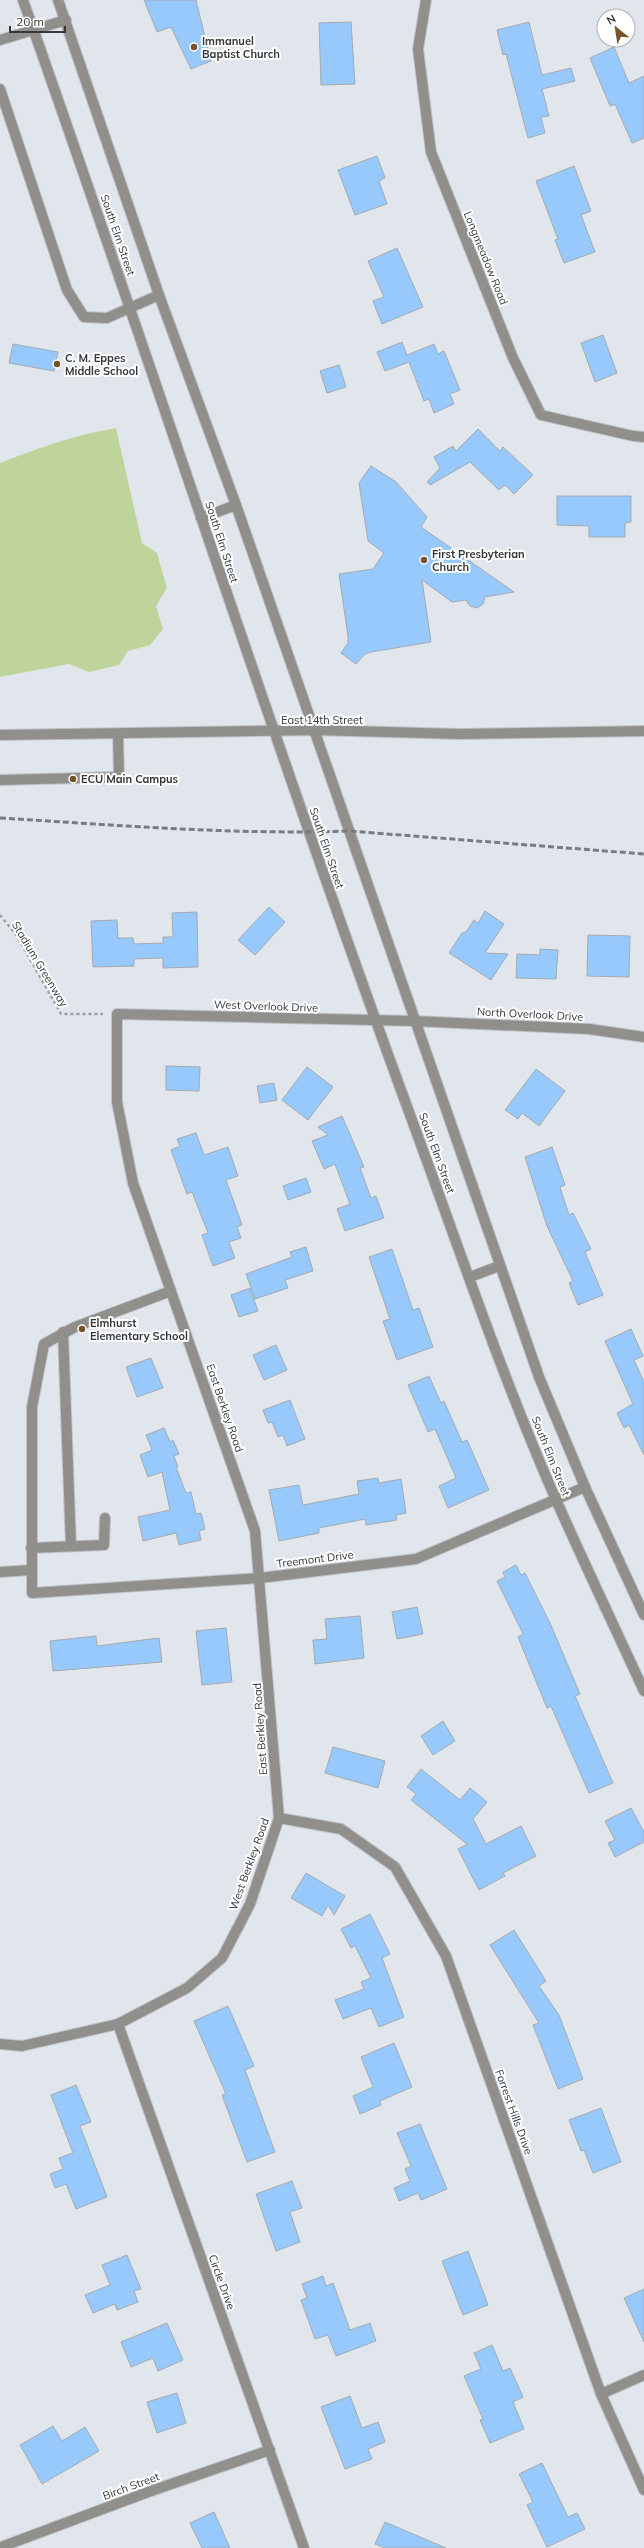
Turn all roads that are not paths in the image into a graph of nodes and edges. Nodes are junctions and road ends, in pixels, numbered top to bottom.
1 (23, 0) edge
2 (58, 0) edge
3 (426, 0) edge
4 (66, 20) junction
5 (34, 30) junction
6 (0, 40) edge
7 (0, 89) edge
8 (159, 295) junction
9 (131, 306) junction
10 (644, 437) edge
11 (236, 505) junction
12 (201, 518) junction
13 (314, 730) junction
14 (644, 731) edge
15 (274, 732) junction
16 (118, 734) junction
17 (0, 735) edge
18 (0, 780) edge
19 (117, 1014) joint
20 (376, 1020) junction
21 (414, 1021) junction
22 (644, 1037) edge
23 (499, 1266) junction
24 (470, 1277) junction
25 (171, 1291) junction
26 (63, 1332) junction
27 (585, 1487) junction
28 (556, 1500) junction
29 (104, 1518) dead end
30 (71, 1546) junction
31 (32, 1548) junction
32 (32, 1570) junction
33 (0, 1572) edge
34 (260, 1578) junction
35 (644, 1615) edge
36 (644, 1691) edge
37 (279, 1818) junction
38 (118, 2024) junction
39 (0, 2044) edge
40 (644, 2375) edge
41 (601, 2394) junction
42 (270, 2450) junction
43 (644, 2490) edge
44 (1, 2546) edge
45 (304, 2548) edge

1 - 5 street, South Elm Street
2 - 4 street, South Elm Street
3 - 10 street, Longmeadow Road
4 - 5 street
4 - 8 street, South Elm Street
5 - 6 street
5 - 9 street, South Elm Street
7 - 9 street
8 - 9 street
8 - 11 street, South Elm Street
9 - 12 street, South Elm Street
11 - 12 street
11 - 13 street, South Elm Street
12 - 15 street, South Elm Street
13 - 14 street, East 14th Street
13 - 15 street, East 14th Street
13 - 21 street, South Elm Street
15 - 16 street, East 14th Street
15 - 20 street, South Elm Street
16 - 17 street, East 14th Street
16 - 18 street
19 - 20 street, West Overlook Drive
19 - 25 street, East Berkley Road
20 - 21 street, West Overlook Drive
20 - 24 street, South Elm Street
21 - 22 street, North Overlook Drive
21 - 23 street, South Elm Street
23 - 24 street
23 - 27 street, South Elm Street
24 - 28 street, South Elm Street
25 - 26 street
25 - 34 street, East Berkley Road
26 - 30 street
26 - 31 street
27 - 28 street, Treemont Drive
27 - 35 street, South Elm Street
28 - 34 street, Treemont Drive
28 - 36 street, South Elm Street
29 - 30 street
30 - 31 street
31 - 32 street
32 - 33 street
32 - 34 street, Treemont Drive
34 - 37 street, East Berkley Road
37 - 38 street, West Berkley Road
37 - 41 street, Forrest Hills Drive
38 - 39 street, West Berkley Road
38 - 42 street, Circle Drive
40 - 41 street
41 - 43 street, Forrest Hills Drive
42 - 44 street, Birch Street
42 - 45 street, Circle Drive

